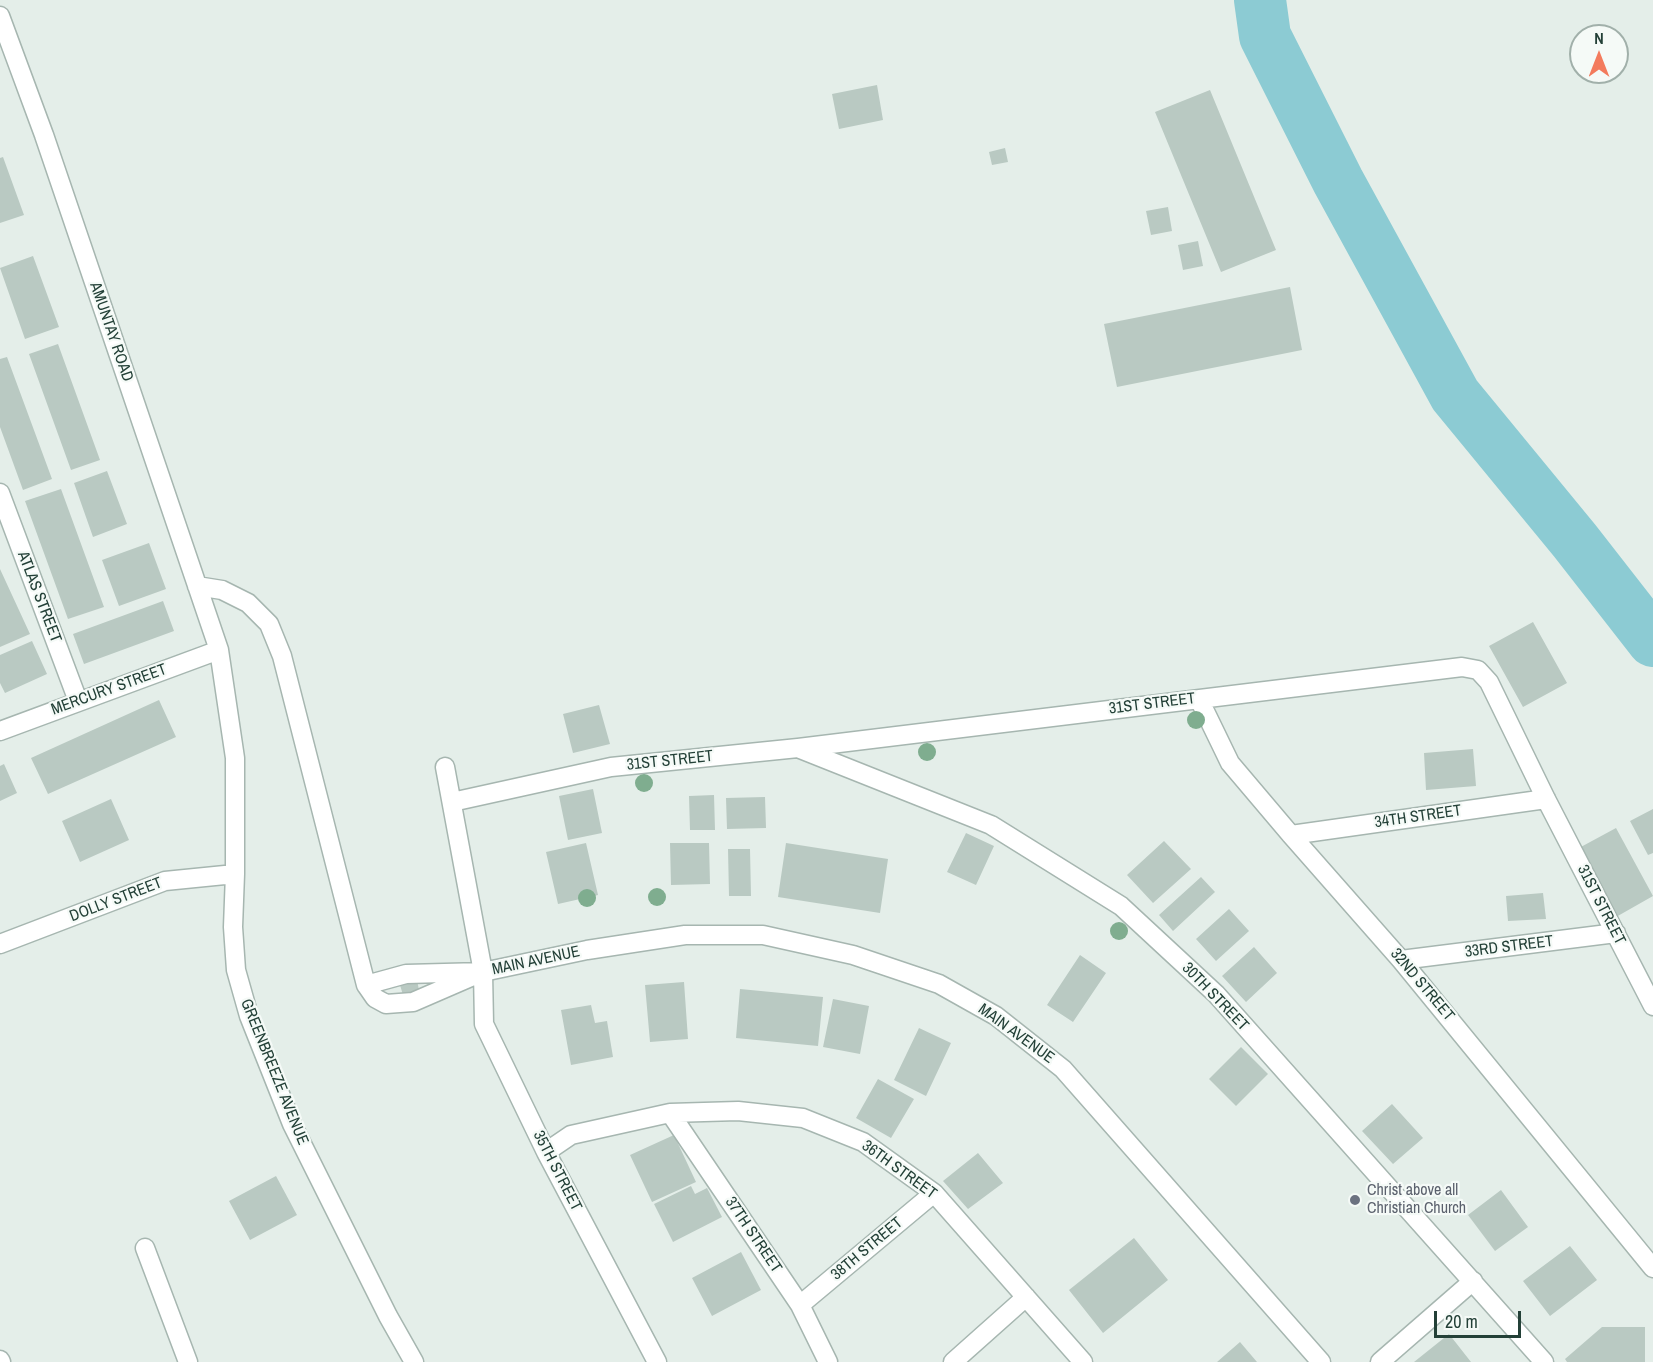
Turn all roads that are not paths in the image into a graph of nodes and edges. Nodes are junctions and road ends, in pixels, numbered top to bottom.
1 (0, 16) edge
2 (0, 493) edge
3 (196, 586) junction
4 (219, 650) junction
5 (1199, 699) junction
6 (78, 701) junction
7 (0, 731) edge
8 (798, 748) junction
9 (445, 767) dead end
10 (1546, 799) junction
11 (452, 802) junction
12 (1291, 835) junction
13 (235, 874) junction
14 (1616, 933) junction
15 (0, 944) edge
16 (1401, 960) junction
17 (483, 972) junction
18 (366, 985) junction
19 (1653, 1006) edge
20 (670, 1113) junction
21 (546, 1152) junction
22 (934, 1193) junction
23 (145, 1248) dead end
24 (1653, 1268) edge
25 (1473, 1281) junction
26 (1026, 1297) junction
27 (800, 1305) junction
28 (188, 1362) edge
29 (414, 1362) edge
30 (657, 1362) edge
31 (828, 1362) edge
32 (953, 1362) edge
33 (1083, 1362) edge
34 (1321, 1362) edge
35 (1380, 1362) edge
36 (1544, 1362) edge

1 - 3 street, AMUNTAY ROAD
2 - 6 street, ATLAS STREET
3 - 4 street, AMUNTAY ROAD
3 - 18 street
4 - 6 street, MERCURY STREET
4 - 13 street, GREENBREEZE AVENUE
5 - 8 street, 31ST STREET
5 - 10 street, 31ST STREET
5 - 12 street, 32ND STREET
6 - 7 street, MERCURY STREET
8 - 11 street, 31ST STREET
8 - 25 street, 30TH STREET
9 - 11 street
10 - 12 street, 34TH STREET
10 - 14 street, 31ST STREET
11 - 17 street
12 - 16 street, 32ND STREET
13 - 15 street, DOLLY STREET
13 - 29 street, GREENBREEZE AVENUE
14 - 16 street, 33RD STREET
14 - 19 street, 31ST STREET
16 - 24 street, 32ND STREET
17 - 18 street, MAIN AVENUE
17 - 18 street, MAIN AVENUE
17 - 21 street, 35TH STREET
17 - 34 street, MAIN AVENUE
20 - 21 street, 36TH STREET
20 - 22 street, 36TH STREET
20 - 27 street, 37TH STREET
21 - 30 street, 35TH STREET
22 - 26 street, 36TH STREET
22 - 27 street, 38TH STREET
23 - 28 street
25 - 35 street
25 - 36 street, 30TH STREET
26 - 32 street
26 - 33 street, 36TH STREET
27 - 31 street, 37TH STREET

